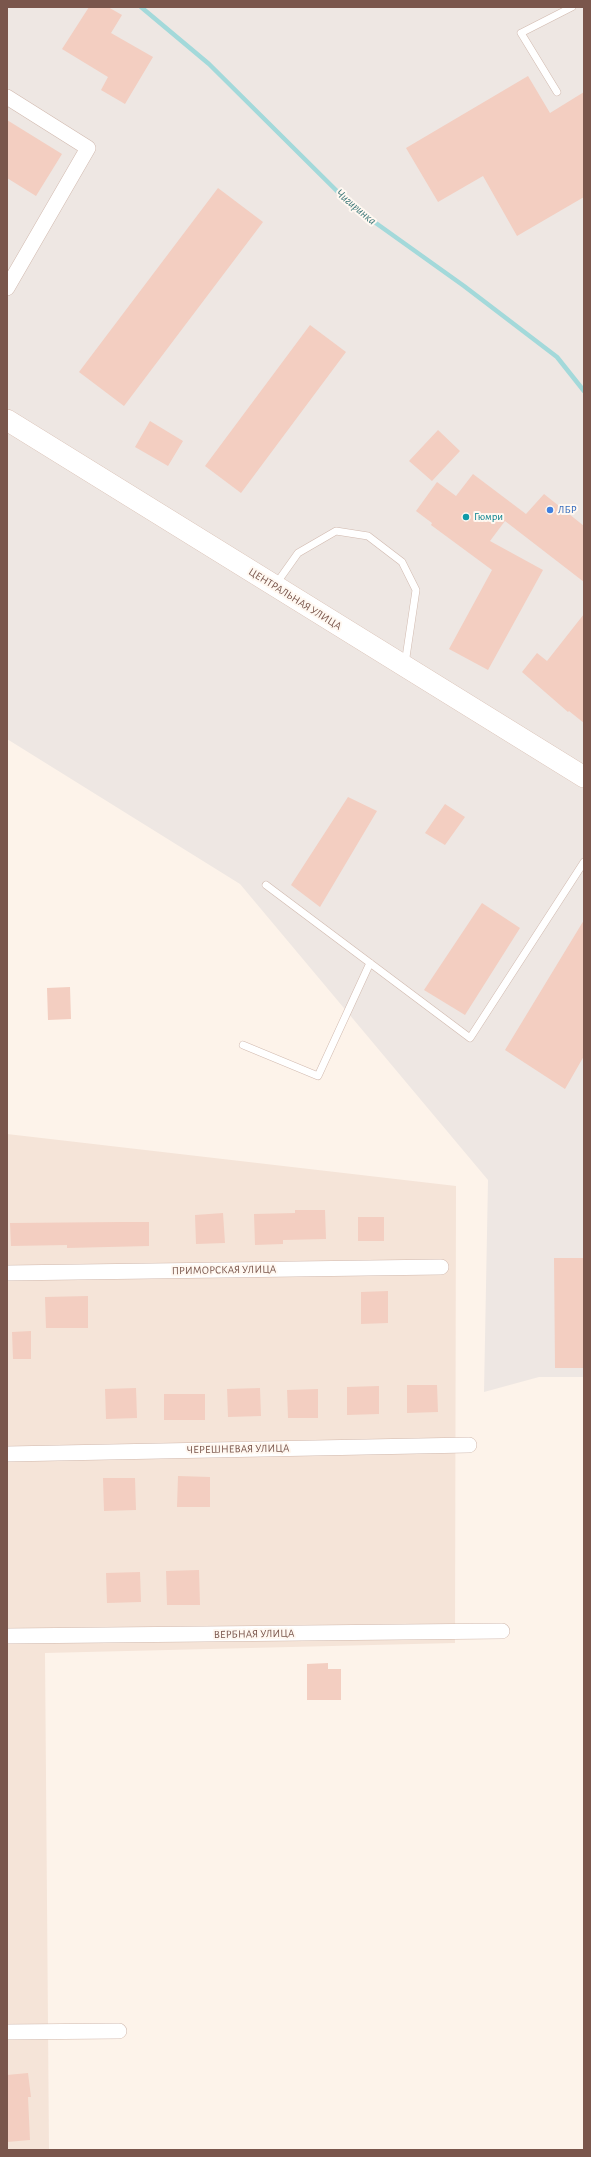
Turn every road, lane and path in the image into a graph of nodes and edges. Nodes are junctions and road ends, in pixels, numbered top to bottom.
1 (572, 7) edge
2 (557, 92) dead end
3 (7, 97) edge
4 (7, 288) edge
5 (7, 420) edge
6 (275, 586) junction
7 (405, 666) junction
8 (584, 777) edge
9 (584, 862) edge
10 (266, 885) dead end
11 (370, 963) junction
12 (242, 1045) dead end
13 (441, 1267) dead end
14 (7, 1274) edge
15 (468, 1445) dead end
16 (7, 1454) edge
17 (502, 1631) dead end
18 (7, 1636) edge
19 (119, 2031) dead end
20 (7, 2032) edge

1 - 2 lane
3 - 4 street
5 - 6 street, ЦЕНТРАЛЬНАЯ УЛИЦА
6 - 7 street, ЦЕНТРАЛЬНАЯ УЛИЦА
6 - 7 lane
7 - 8 street, ЦЕНТРАЛЬНАЯ УЛИЦА
9 - 11 lane
10 - 11 lane
11 - 12 lane
13 - 14 street, ПРИМОРСКАЯ УЛИЦА
15 - 16 street, ЧЕРЕШНЕВАЯ УЛИЦА
17 - 18 street, ВЕРБНАЯ УЛИЦА
19 - 20 street

